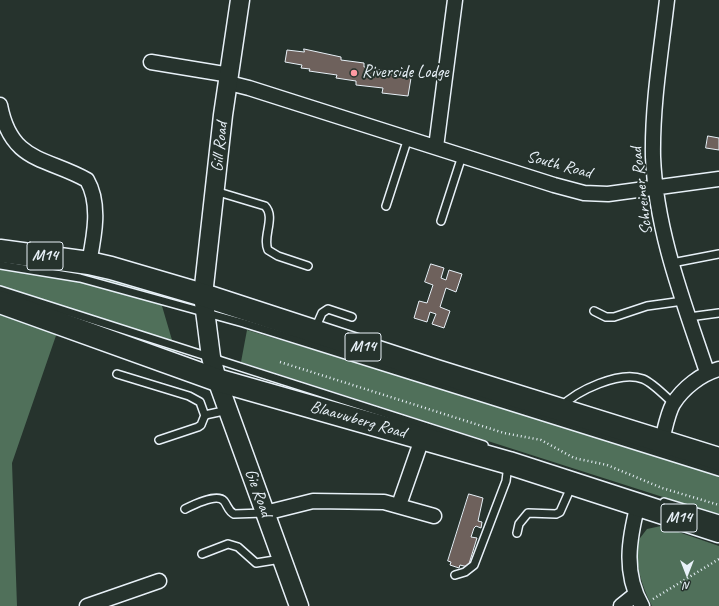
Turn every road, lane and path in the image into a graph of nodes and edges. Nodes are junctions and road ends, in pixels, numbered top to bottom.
1 (240, 0) edge
2 (455, 0) edge
3 (667, 0) edge
4 (151, 62) dead end
5 (229, 79) junction
6 (0, 105) edge
7 (408, 138) junction
8 (436, 147) junction
9 (462, 156) junction
10 (719, 179) edge
11 (657, 188) junction
12 (215, 191) junction
13 (386, 206) dead end
14 (441, 221) dead end
15 (0, 251) edge
16 (719, 254) edge
17 (89, 263) junction
18 (672, 263) junction
19 (0, 265) edge
20 (308, 266) dead end
21 (0, 290) edge
22 (683, 300) junction
23 (0, 302) edge
24 (204, 304) junction
25 (594, 311) dead end
26 (719, 313) edge
27 (352, 317) dead end
28 (689, 317) junction
29 (314, 332) junction
30 (211, 357) junction
31 (280, 362) dead end
32 (713, 370) edge
33 (117, 374) dead end
34 (217, 380) junction
35 (674, 404) junction
36 (229, 410) junction
37 (558, 410) junction
38 (205, 416) junction
39 (422, 439) junction
40 (159, 440) dead end
41 (661, 443) junction
42 (493, 448) dead end
43 (719, 459) edge
44 (509, 463) junction
45 (719, 472) edge
46 (573, 483) junction
47 (649, 502) junction
48 (399, 505) junction
49 (719, 505) edge
50 (184, 508) dead end
51 (265, 513) junction
52 (434, 516) dead end
53 (719, 519) edge
54 (719, 531) edge
55 (517, 533) dead end
56 (202, 554) dead end
57 (282, 558) junction
58 (719, 558) edge
59 (455, 575) dead end
60 (159, 581) dead end
61 (125, 600) edge
62 (643, 600) edge
63 (87, 606) edge
64 (299, 606) edge
65 (621, 606) edge

1 - 5 street, Gill Road
2 - 8 street
3 - 11 street, Schreiner Road
4 - 5 street, South Road
5 - 7 street, South Road
5 - 12 street, Gill Road
6 - 17 street
7 - 8 street, South Road
7 - 13 lane
8 - 9 street, South Road
9 - 11 street, South Road
9 - 14 lane
10 - 11 street, South Road
11 - 18 street, Schreiner Road
12 - 20 lane
12 - 24 street, Gill Road
15 - 17 main road, M14
16 - 18 lane
17 - 24 main road, M14
18 - 22 street, Schreiner Road
19 - 24 lane
21 - 30 lane
22 - 25 lane
22 - 28 street, Schreiner Road
23 - 34 main road, Blaauwberg Road / M14
24 - 29 main road, M14
24 - 30 street, Gill Road
24 - 45 lane
26 - 28 lane
27 - 29 lane
28 - 32 street, Schreiner Road
29 - 37 main road, M14
30 - 34 street, Gie Road
30 - 42 lane
31 - 49 path
32 - 35 street
33 - 38 lane
34 - 36 street, Gie Road
34 - 39 main road, Blaauwberg Road / M14
35 - 37 lane
35 - 41 street
36 - 38 lane
36 - 51 street, Gie Road
37 - 41 main road, M14
38 - 40 lane
39 - 44 main road, Blaauwberg Road / M14
39 - 48 street
41 - 43 main road, M14
44 - 46 main road, Blaauwberg Road / M14
44 - 59 lane
46 - 47 main road, Blaauwberg Road / M14
46 - 55 lane
47 - 53 lane
47 - 54 main road, Blaauwberg Road / M14
47 - 62 street
48 - 51 street
48 - 52 street
50 - 51 lane
51 - 57 street, Gie Road
56 - 57 lane
57 - 64 street, Gie Road
58 - 62 path
60 - 61 street
61 - 63 street
62 - 65 street

